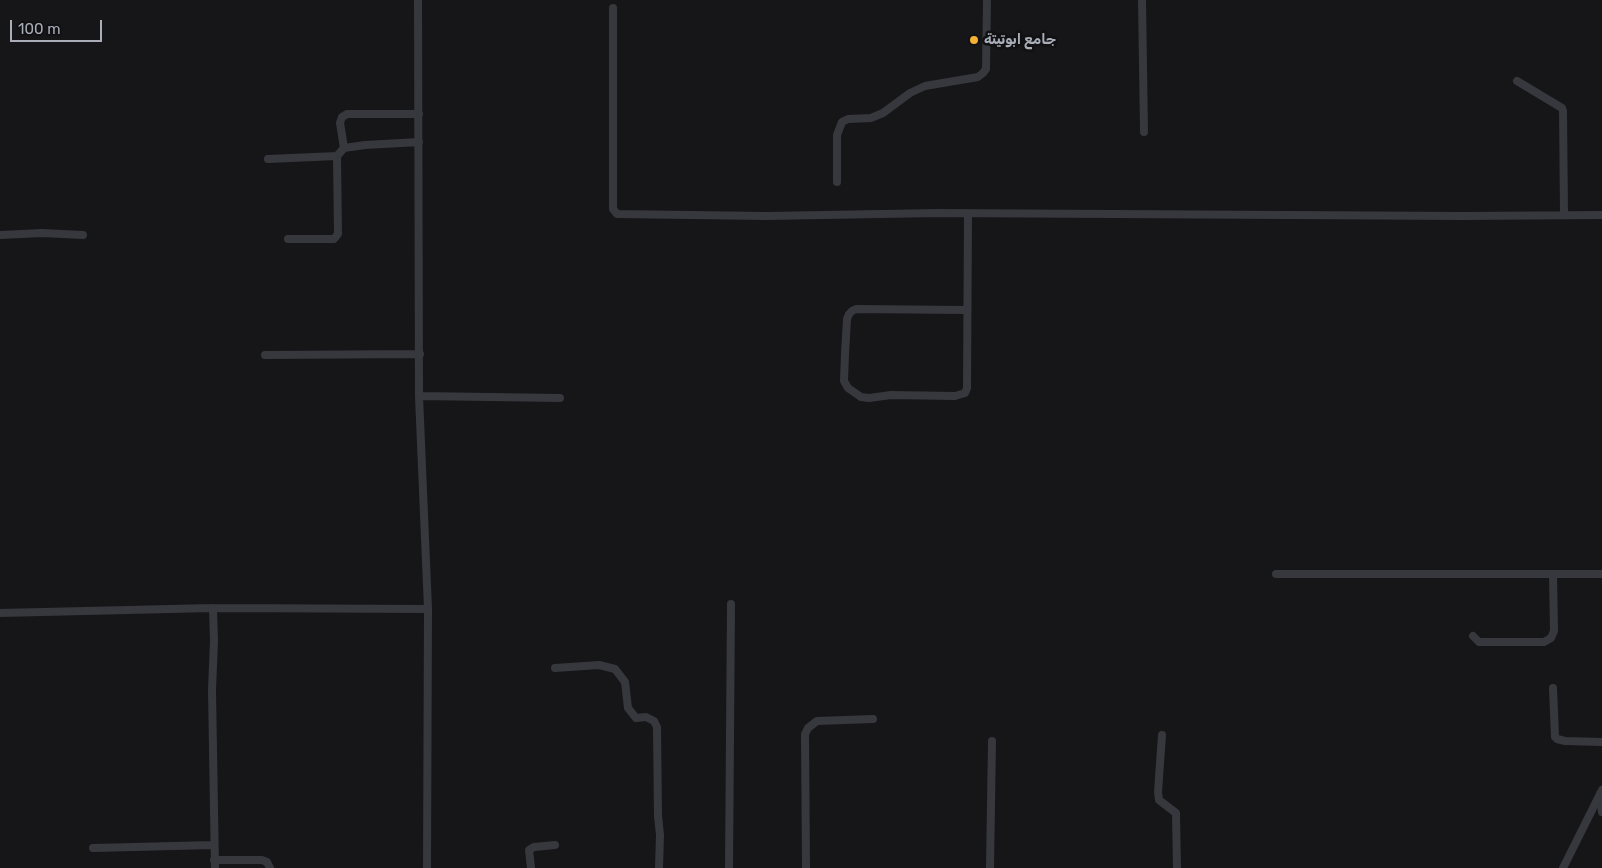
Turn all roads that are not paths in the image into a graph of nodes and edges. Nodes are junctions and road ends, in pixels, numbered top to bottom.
1 (418, 0) edge
2 (987, 0) edge
3 (1142, 0) edge
4 (613, 8) dead end
5 (1517, 81) dead end
6 (419, 114) junction
7 (1144, 132) dead end
8 (419, 142) junction
9 (344, 148) junction
10 (337, 156) junction
11 (268, 159) dead end
12 (837, 182) dead end
13 (968, 214) junction
14 (1564, 215) junction
15 (1602, 215) edge
16 (83, 234) dead end
17 (0, 235) edge
18 (288, 239) dead end
19 (966, 310) junction
20 (420, 354) junction
21 (265, 355) dead end
22 (419, 396) junction
23 (560, 398) dead end
24 (1276, 574) dead end
25 (1554, 574) junction
26 (1602, 574) edge
27 (731, 604) dead end
28 (213, 608) junction
29 (428, 609) junction
30 (0, 613) edge
31 (1472, 636) dead end
32 (555, 668) dead end
33 (1553, 688) dead end
34 (873, 719) dead end
35 (1162, 735) dead end
36 (992, 741) dead end
37 (1602, 742) edge
38 (1601, 792) edge
39 (1602, 812) edge
40 (555, 845) dead end
41 (214, 846) junction
42 (93, 848) dead end
43 (215, 864) edge
44 (270, 868) edge
45 (427, 868) edge
46 (531, 868) edge
47 (659, 868) edge
48 (729, 868) edge
49 (806, 868) edge
50 (990, 868) edge
51 (1177, 868) edge
52 (1563, 868) edge

1 - 6 street
2 - 12 street
3 - 7 street
4 - 13 street
5 - 14 street
6 - 8 street
6 - 9 street
8 - 9 street
8 - 20 street
9 - 10 street
10 - 11 street
10 - 18 street
13 - 14 street
13 - 19 street
14 - 15 street
16 - 17 street
19 - 19 street
20 - 21 street
20 - 22 street
22 - 23 street
22 - 29 street
24 - 25 street
25 - 26 street
25 - 31 street
27 - 48 street
28 - 29 street
28 - 30 street
28 - 41 street
29 - 45 street
32 - 47 street
33 - 37 street
34 - 49 street
35 - 51 street
36 - 50 street
38 - 39 street
38 - 52 street
40 - 46 street
41 - 42 street
41 - 43 street
43 - 44 street

